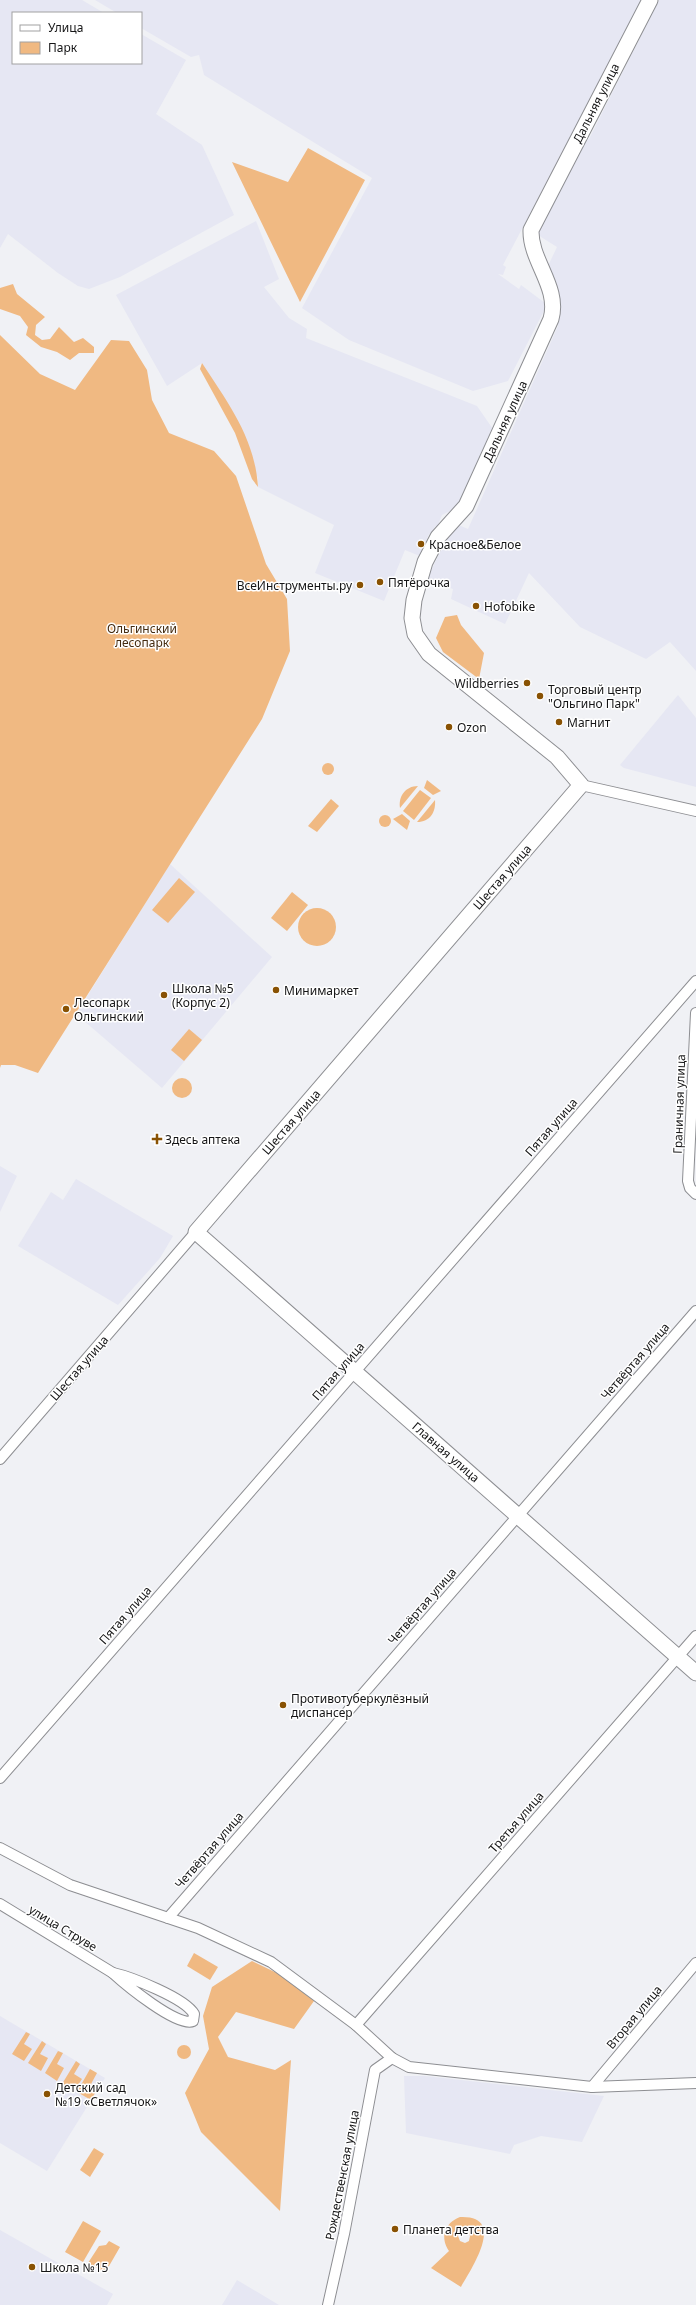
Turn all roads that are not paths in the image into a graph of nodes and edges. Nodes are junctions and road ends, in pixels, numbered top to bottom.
1 (650, 0) edge
2 (581, 785) junction
3 (696, 810) edge
4 (696, 981) edge
5 (696, 1013) edge
6 (696, 1194) edge
7 (196, 1232) junction
8 (696, 1311) edge
9 (355, 1372) junction
10 (0, 1459) edge
11 (518, 1516) junction
12 (696, 1636) edge
13 (678, 1657) junction
14 (696, 1673) edge
15 (0, 1778) edge
16 (0, 1848) edge
17 (0, 1904) edge
18 (168, 1918) junction
19 (696, 1963) edge
20 (113, 1973) junction
21 (356, 2025) junction
22 (392, 2058) junction
23 (696, 2083) edge
24 (592, 2087) junction
25 (328, 2305) edge

1 - 2 street, Дальняя улица
2 - 3 street
2 - 7 street, Шестая улица
4 - 9 street, Пятая улица
5 - 6 street, Граничная улица
7 - 9 street, Главная улица
7 - 10 street, Шестая улица
8 - 11 street, Четвёртая улица
9 - 11 street, Главная улица
9 - 15 street, Пятая улица
11 - 13 street, Главная улица
11 - 18 street, Четвёртая улица
12 - 13 street, Третья улица
13 - 14 street, Главная улица
13 - 21 street, Третья улица
16 - 18 street
17 - 20 street, улица Струве
18 - 21 street
19 - 24 street, Вторая улица
20 - 20 street, улица Струве
21 - 22 street
22 - 24 street
22 - 25 street, Рождественская улица
23 - 24 street

